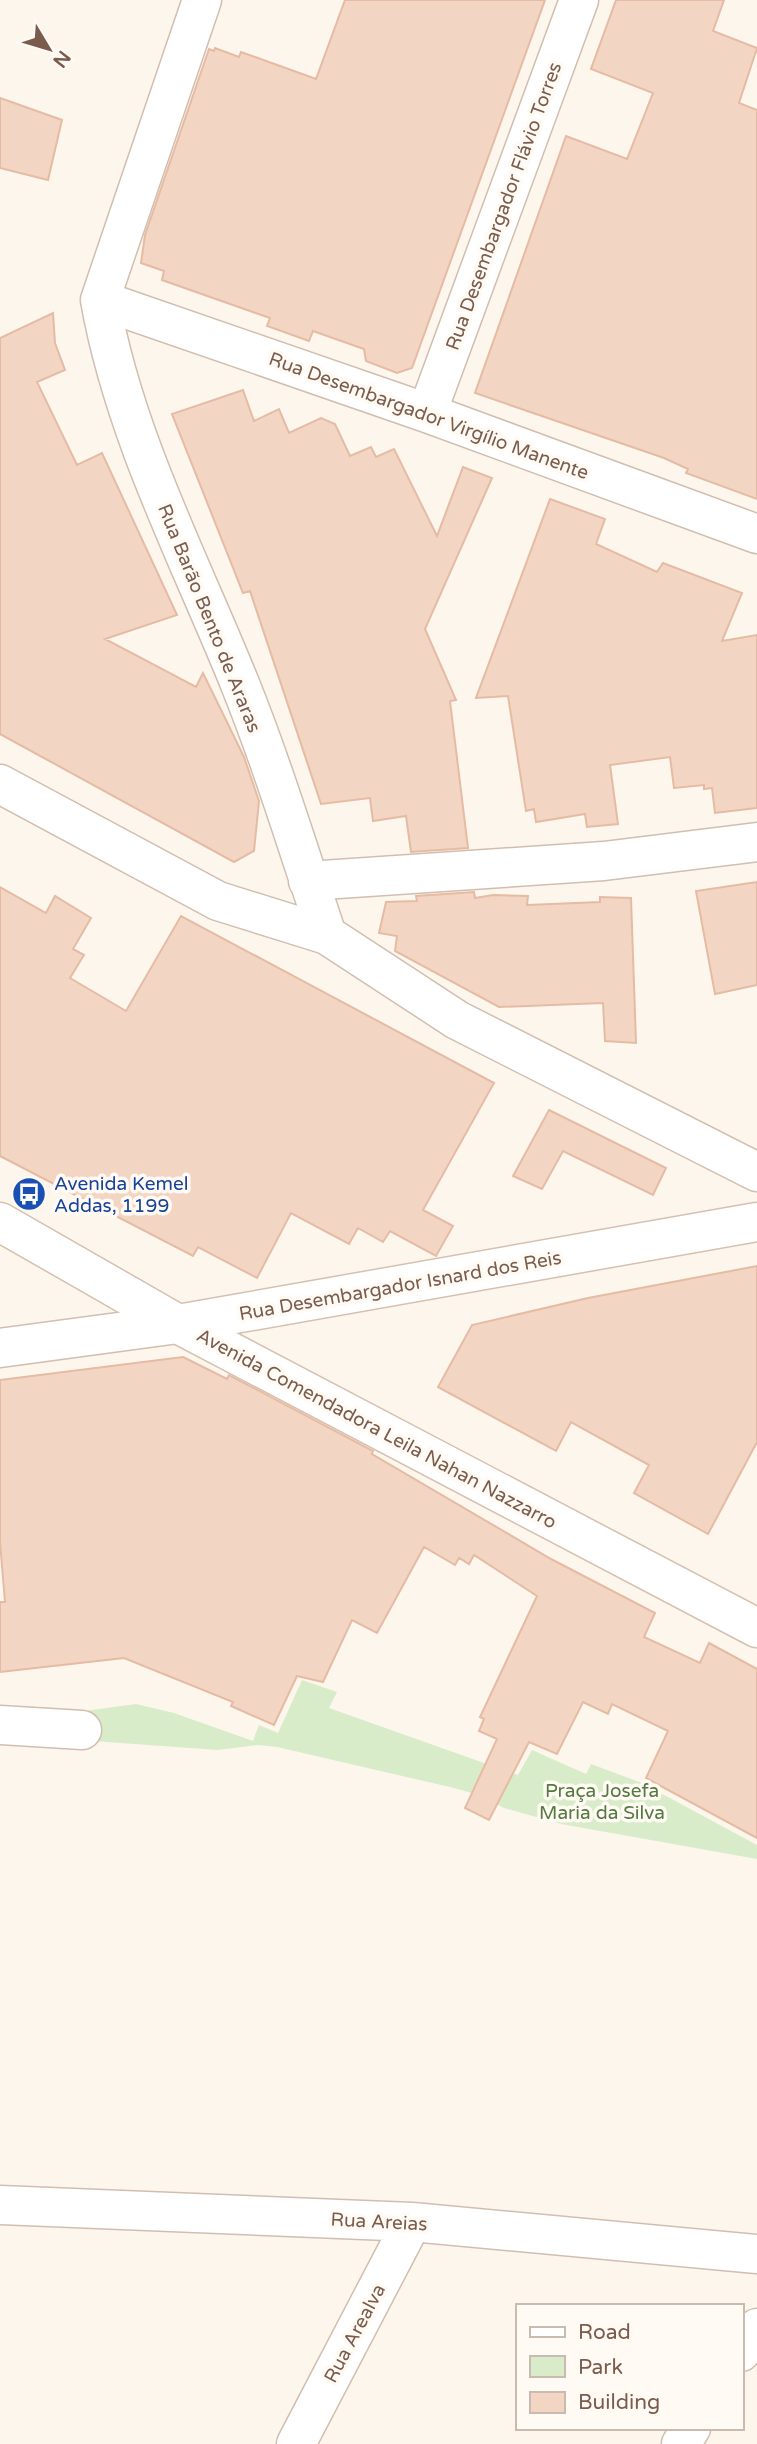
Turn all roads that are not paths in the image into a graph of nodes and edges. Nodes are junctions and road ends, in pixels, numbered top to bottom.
1 (202, 0) edge
2 (579, 0) edge
3 (100, 300) junction
4 (427, 413) junction
5 (757, 534) edge
6 (0, 784) edge
7 (757, 842) edge
8 (309, 881) junction
9 (327, 936) junction
10 (757, 1172) edge
11 (0, 1222) edge
12 (757, 1223) edge
13 (178, 1324) junction
14 (0, 1348) edge
15 (757, 1628) edge
16 (0, 1725) edge
17 (82, 1730) dead end
18 (0, 2204) edge
19 (412, 2222) junction
20 (757, 2254) edge
21 (757, 2328) edge
22 (743, 2349) edge
23 (296, 2444) edge

1 - 3 street
2 - 4 street, Rua Desembargador Flávio Torres
3 - 4 street, Rua Desembargador Virgílio Manente
3 - 8 street, Rua Barão Bento de Araras
4 - 5 street, Rua Desembargador Virgílio Manente
6 - 9 street
7 - 8 street
8 - 9 street, Rua Barão Bento de Araras
9 - 10 street
11 - 13 street, Avenida Comendadora Leila Nahan Nazzarro
12 - 13 street, Rua Desembargador Isnard dos Reis
13 - 14 street, Rua Desembargador Isnard dos Reis
13 - 15 street, Avenida Comendadora Leila Nahan Nazzarro
16 - 17 street
18 - 19 street, Rua Areias
19 - 20 street, Rua Areias
19 - 23 street, Rua Arealva
21 - 22 street

